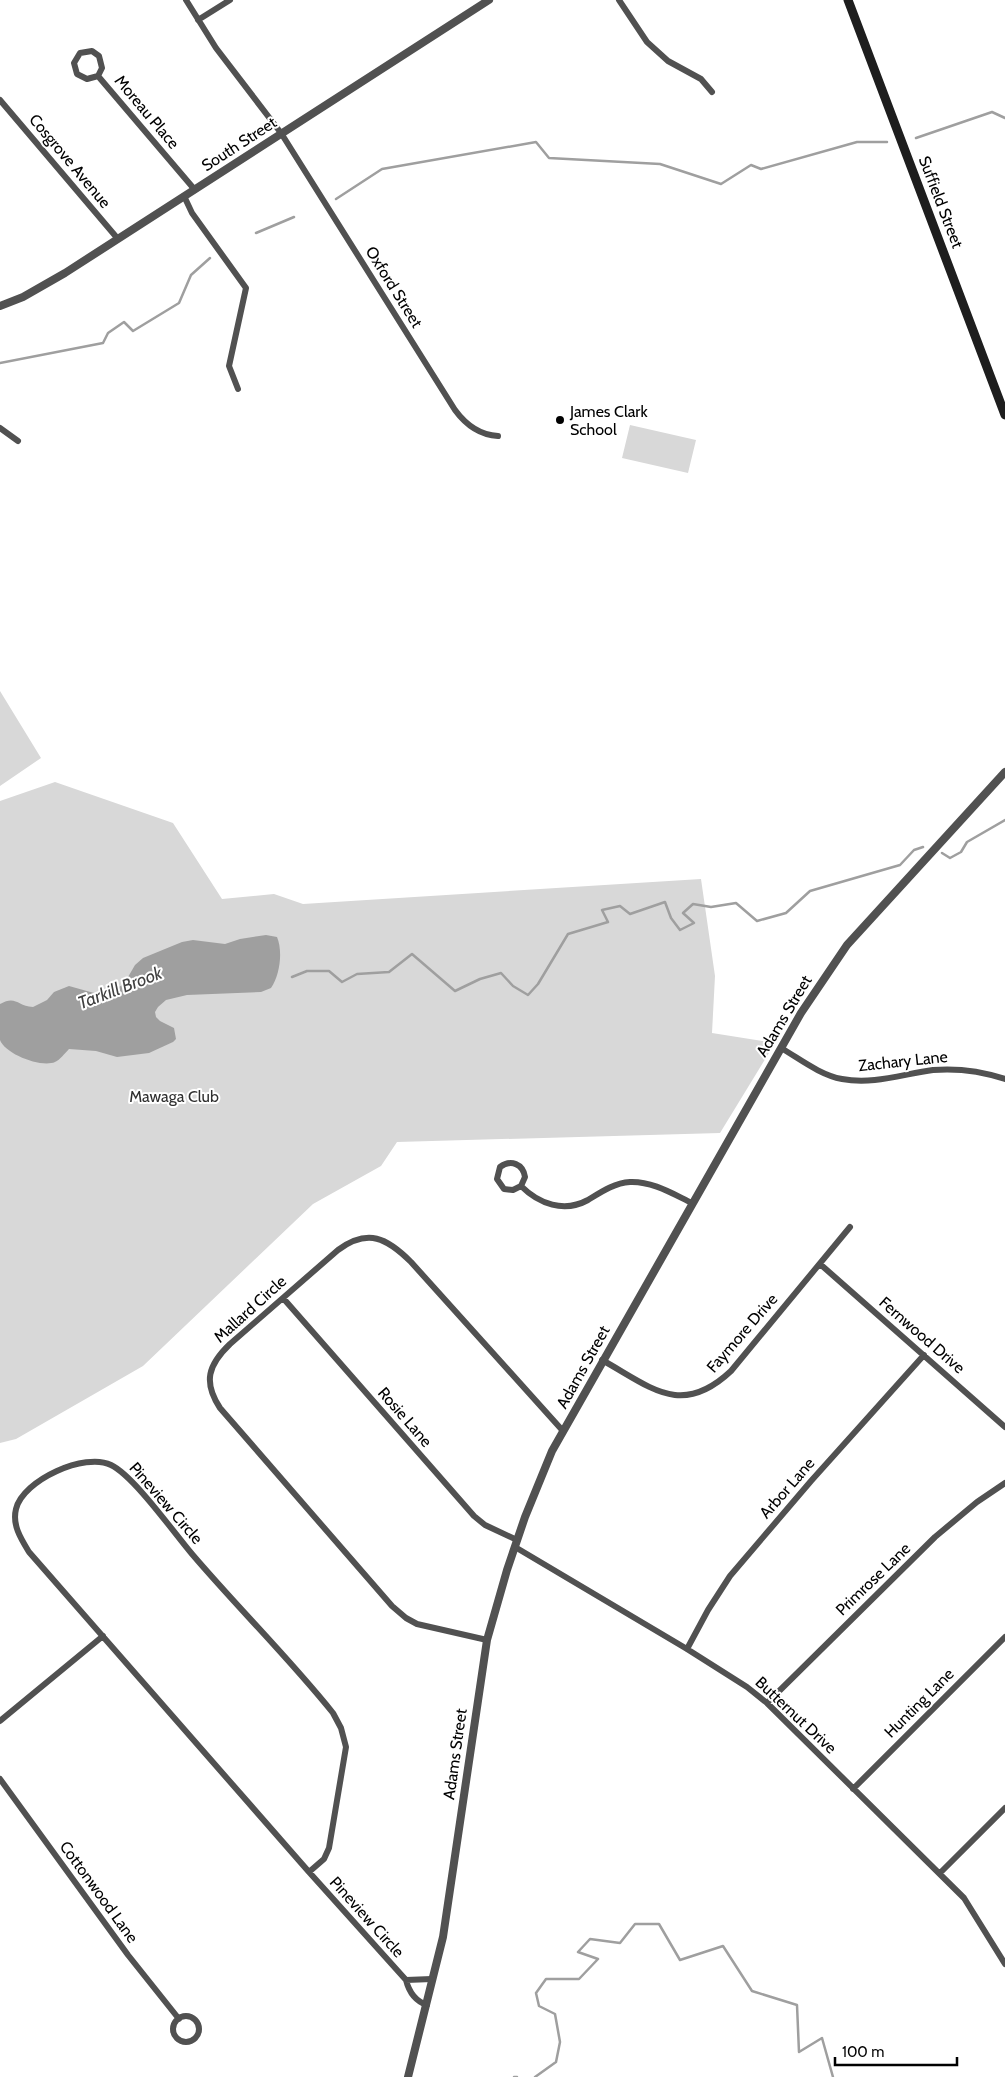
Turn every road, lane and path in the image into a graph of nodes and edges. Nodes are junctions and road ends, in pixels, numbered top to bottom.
1 (186, 0) edge
2 (230, 0) edge
3 (489, 0) edge
4 (619, 0) edge
5 (848, 0) edge
6 (198, 20) junction
7 (98, 76) junction
8 (712, 92) dead end
9 (0, 100) edge
10 (281, 133) junction
11 (195, 190) junction
12 (184, 196) junction
13 (118, 239) junction
14 (0, 306) edge
15 (238, 388) dead end
16 (1005, 415) edge
17 (0, 428) edge
18 (498, 436) dead end
19 (18, 441) dead end
20 (1005, 772) edge
21 (781, 1048) junction
22 (1005, 1079) edge
23 (521, 1186) junction
24 (692, 1203) junction
25 (850, 1227) dead end
26 (820, 1264) junction
27 (283, 1298) junction
28 (924, 1355) junction
29 (602, 1360) junction
30 (1005, 1427) edge
31 (562, 1431) junction
32 (1005, 1483) edge
33 (516, 1543) junction
34 (103, 1636) junction
35 (1005, 1638) edge
36 (487, 1640) junction
37 (687, 1649) junction
38 (767, 1703) junction
39 (0, 1722) edge
40 (0, 1779) edge
41 (853, 1789) junction
42 (1005, 1808) edge
43 (309, 1872) junction
44 (940, 1873) junction
45 (1005, 1949) edge
46 (998, 1953) junction
47 (1005, 1964) edge
48 (432, 1979) junction
49 (406, 1980) junction
50 (427, 2005) junction
51 (179, 2019) junction
52 (408, 2077) edge

1 - 6 street, Oxford Street
2 - 6 street
3 - 10 street, South Street
4 - 8 street
5 - 16 main road, Suffield Street
6 - 10 street, Oxford Street
7 - 7 street, Moreau Place
7 - 11 street, Moreau Place
9 - 13 street, Cosgrove Avenue
10 - 11 street, South Street
10 - 18 street, Oxford Street
11 - 12 street, South Street
12 - 13 street, South Street
12 - 15 street
13 - 14 street, South Street
17 - 19 street
20 - 21 street, Adams Street
21 - 22 street, Zachary Lane
21 - 24 street, Adams Street
23 - 23 street
23 - 24 street
24 - 29 street, Adams Street
25 - 26 street, Faymore Drive
26 - 28 street, Fernwood Drive
26 - 29 street, Faymore Drive
27 - 31 street, Mallard Circle
27 - 33 street, Rosie Lane
27 - 36 street, Mallard Circle
28 - 30 street, Fernwood Drive
28 - 37 street, Arbor Lane
29 - 31 street, Adams Street
31 - 33 street, Adams Street
32 - 38 street, Primrose Lane
33 - 36 street, Adams Street
33 - 37 street, Butternut Drive
34 - 39 street
34 - 43 street, Pineview Circle
34 - 43 street, Pineview Circle
35 - 41 street, Hunting Lane
36 - 48 street, Adams Street
37 - 38 street, Butternut Drive
38 - 41 street, Butternut Drive
40 - 51 street, Cottonwood Lane
41 - 44 street, Butternut Drive
42 - 44 street
43 - 49 street, Pineview Circle
44 - 46 street, Butternut Drive
45 - 46 street
46 - 47 street, Butternut Drive
48 - 49 street, Pineview Circle
48 - 50 street, Adams Street
49 - 50 street, Pineview Circle
50 - 52 street, Adams Street
51 - 51 street

